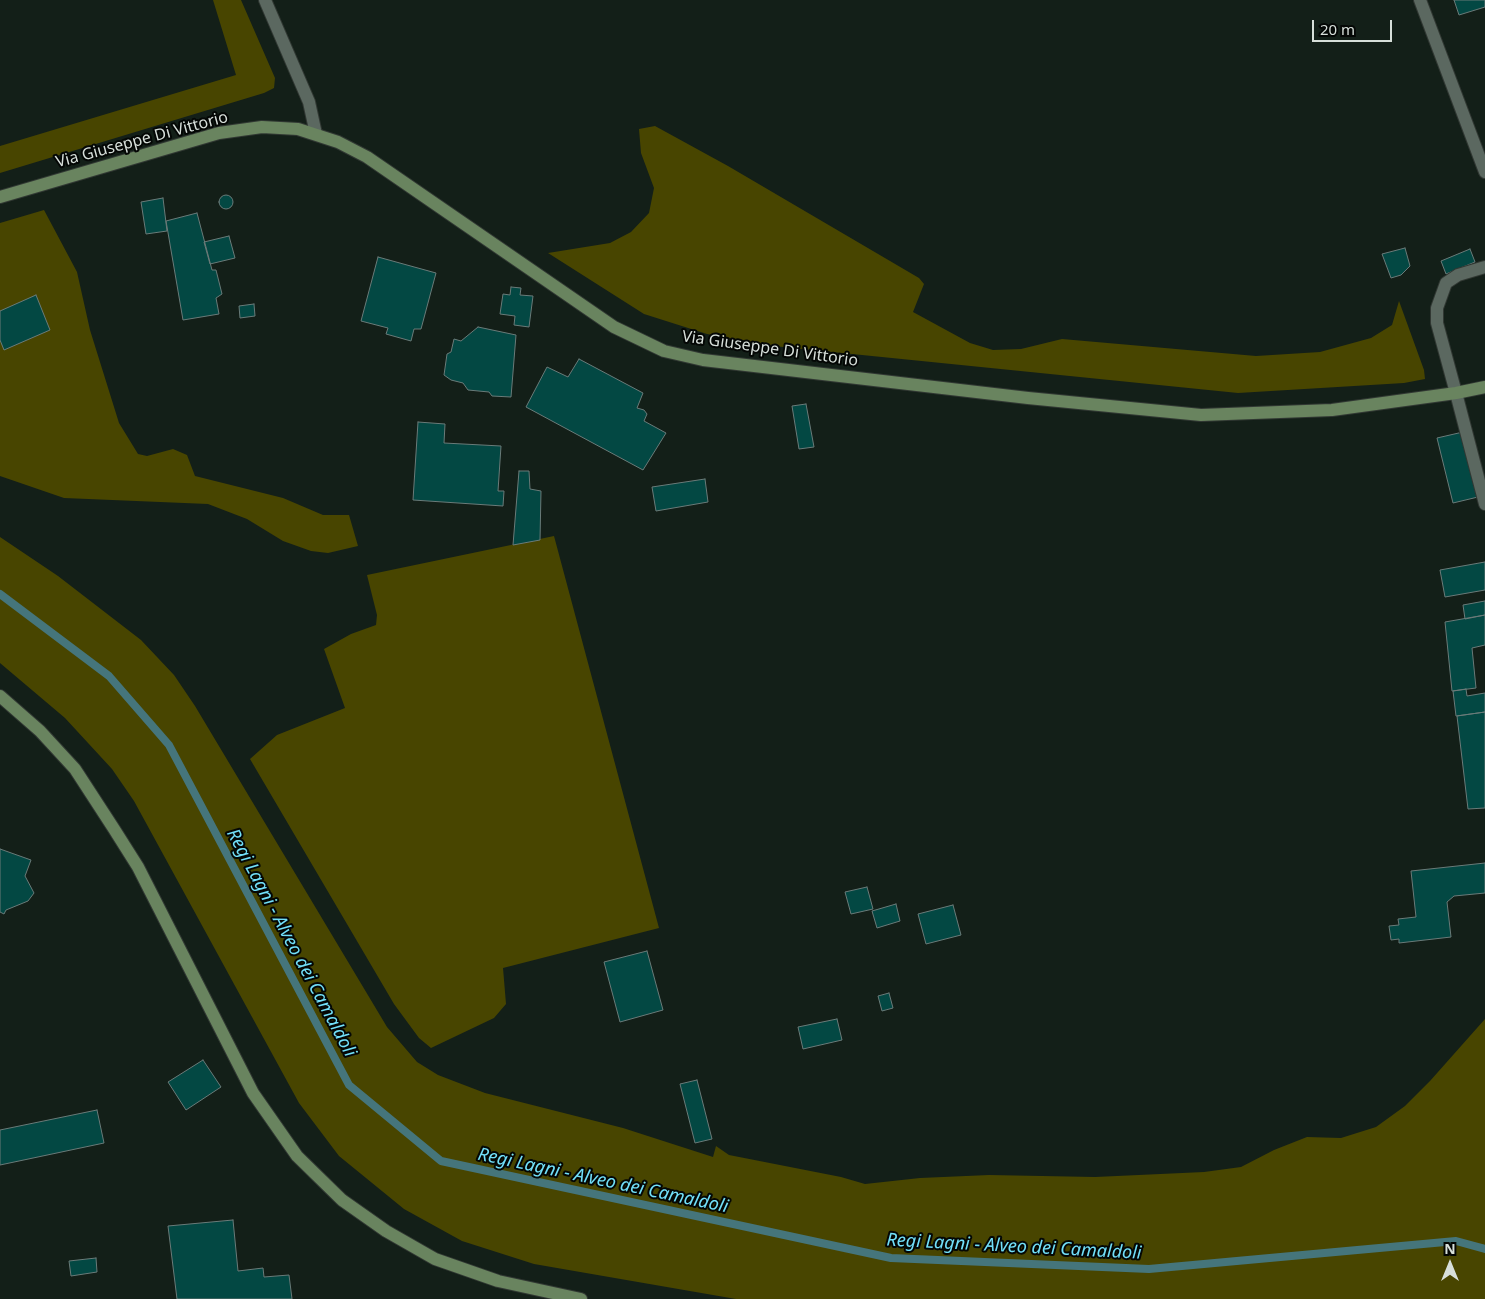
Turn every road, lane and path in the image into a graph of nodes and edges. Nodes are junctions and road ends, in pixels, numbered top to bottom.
1 (265, 0) edge
2 (1420, 0) edge
3 (316, 134) junction
4 (1485, 172) edge
5 (0, 196) edge
6 (1485, 267) edge
7 (1485, 387) edge
8 (1456, 393) junction
9 (1485, 504) edge
10 (0, 696) edge
11 (581, 1299) edge

1 - 3 street
2 - 4 street
3 - 5 street, Via Giuseppe Di Vittorio
3 - 8 street, Via Giuseppe Di Vittorio
6 - 8 street
7 - 8 street, Via Giuseppe Di Vittorio
8 - 9 street
10 - 11 street

